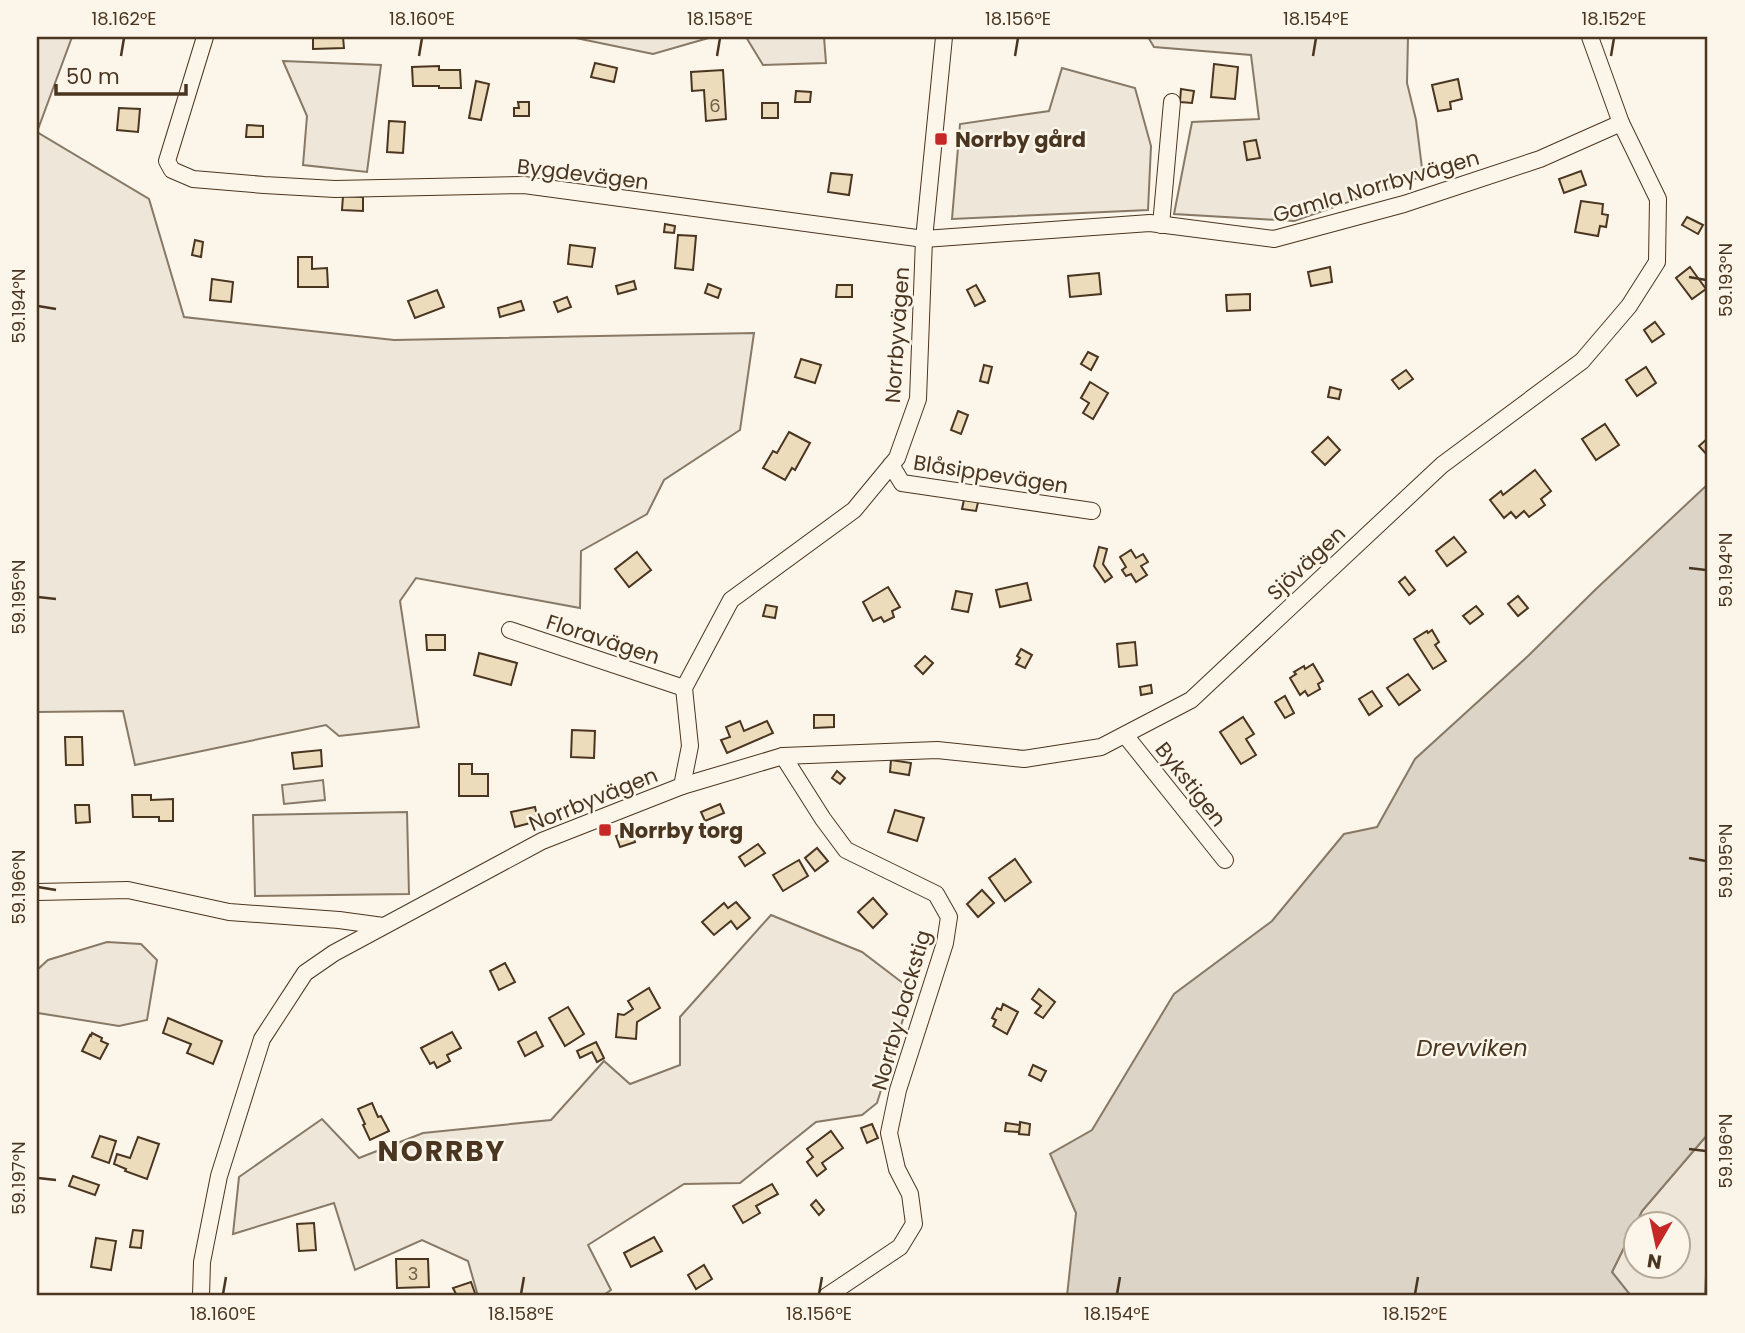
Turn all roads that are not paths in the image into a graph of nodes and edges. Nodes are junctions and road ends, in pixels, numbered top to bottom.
1 (205, 37) edge
2 (944, 37) edge
3 (1590, 37) edge
4 (1172, 102) dead end
5 (1621, 123) junction
6 (1160, 225) junction
7 (924, 239) junction
8 (891, 466) junction
9 (1092, 511) dead end
10 (510, 630) dead end
11 (684, 688) junction
12 (1125, 734) junction
13 (783, 756) junction
14 (682, 786) junction
15 (1224, 860) dead end
16 (37, 893) edge
17 (383, 926) junction
18 (201, 1296) edge
19 (827, 1296) edge

1 - 7 street, Bygdevägen
2 - 7 street, Norrbyvägen
3 - 5 street, Sjövägen
4 - 6 street
5 - 6 street, Gamla Norrbyvägen
5 - 12 street, Sjövägen
6 - 7 street, Gamla Norrbyvägen
7 - 8 street, Norrbyvägen
8 - 9 street, Blåsippevägen
8 - 11 street, Norrbyvägen
10 - 11 street, Floravägen
11 - 14 street, Norrbyvägen
12 - 13 street, Sjövägen
12 - 15 street, Bykstigen
13 - 14 street, Sjövägen
13 - 19 street, Norrby backstig
14 - 17 street, Norrbyvägen
16 - 17 street
17 - 18 street, Norrbyvägen

